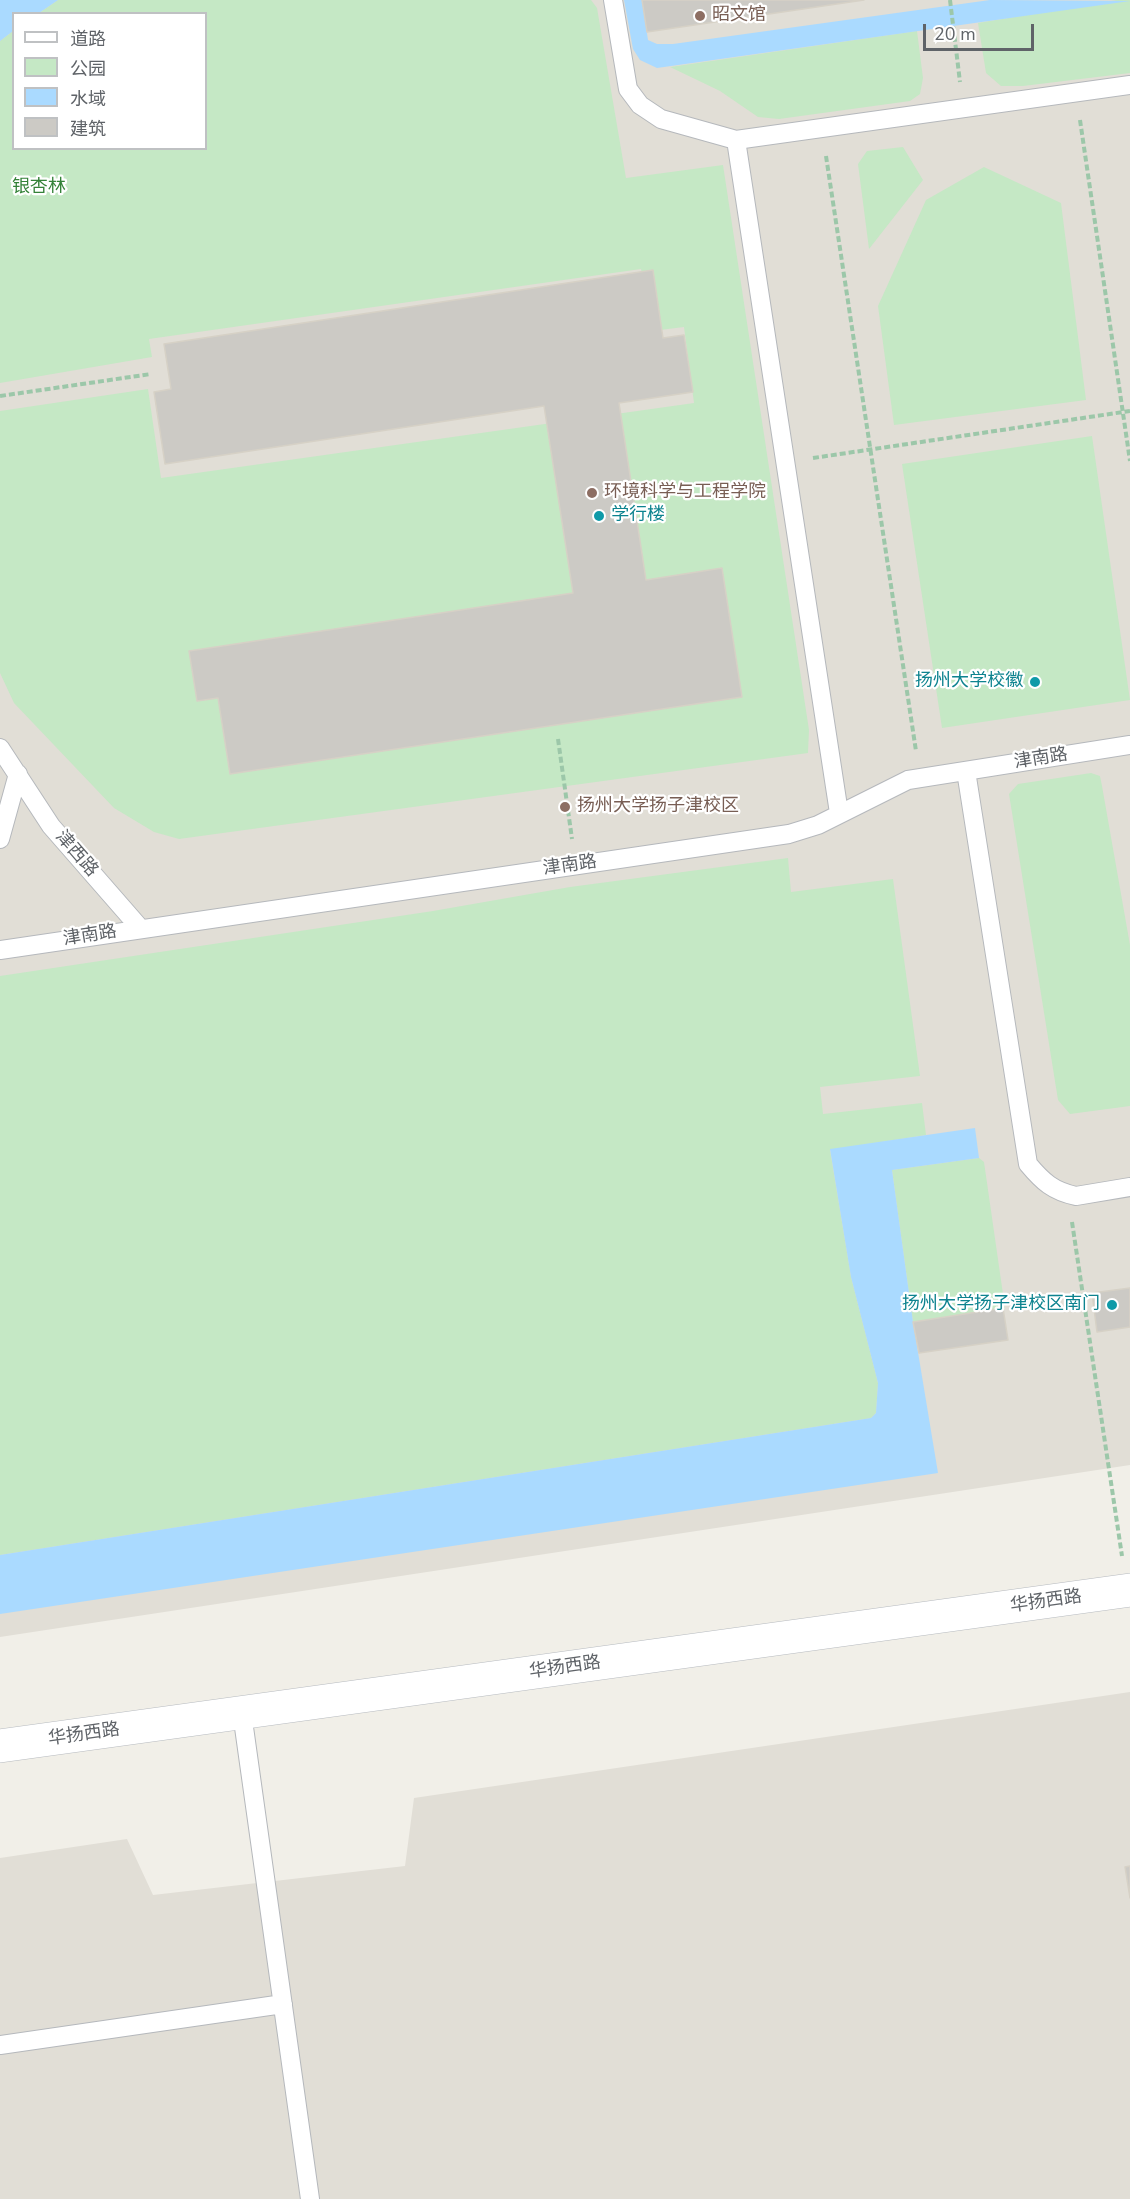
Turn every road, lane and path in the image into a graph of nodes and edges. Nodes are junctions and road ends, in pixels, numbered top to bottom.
1 (613, 0) edge
2 (950, 0) edge
3 (1130, 86) edge
4 (1076, 93) junction
5 (964, 108) junction
6 (821, 128) junction
7 (736, 140) junction
8 (151, 374) dead end
9 (0, 396) edge
10 (1130, 411) edge
11 (1123, 412) junction
12 (870, 449) junction
13 (1130, 461) edge
14 (785, 462) junction
15 (558, 739) dead end
16 (1130, 745) edge
17 (0, 748) edge
18 (966, 771) junction
19 (18, 774) junction
20 (920, 778) junction
21 (839, 813) junction
22 (0, 839) edge
23 (576, 865) junction
24 (140, 928) junction
25 (0, 950) edge
26 (1130, 1187) edge
27 (1068, 1194) junction
28 (1129, 1591) edge
29 (242, 1713) junction
30 (0, 1746) edge
31 (283, 2004) junction
32 (0, 2045) edge
33 (310, 2199) edge

1 - 7 lane
2 - 5 path
3 - 4 lane
4 - 5 lane
4 - 11 path
5 - 6 lane
6 - 7 lane
6 - 12 path
7 - 14 lane
8 - 9 path
10 - 11 path
11 - 12 path
11 - 13 path
12 - 14 path
12 - 20 path
14 - 21 lane
15 - 23 path
16 - 18 lane, 津南路
17 - 19 lane, 津西路
18 - 20 lane, 津南路
18 - 27 lane
19 - 22 lane
19 - 24 lane, 津西路
20 - 21 lane, 津南路
21 - 23 lane, 津南路
23 - 24 lane, 津南路
24 - 25 lane, 津南路
26 - 27 lane
27 - 28 path
28 - 29 main road, 华扬西路
29 - 30 main road, 华扬西路
29 - 31 lane
31 - 32 lane
31 - 33 lane

